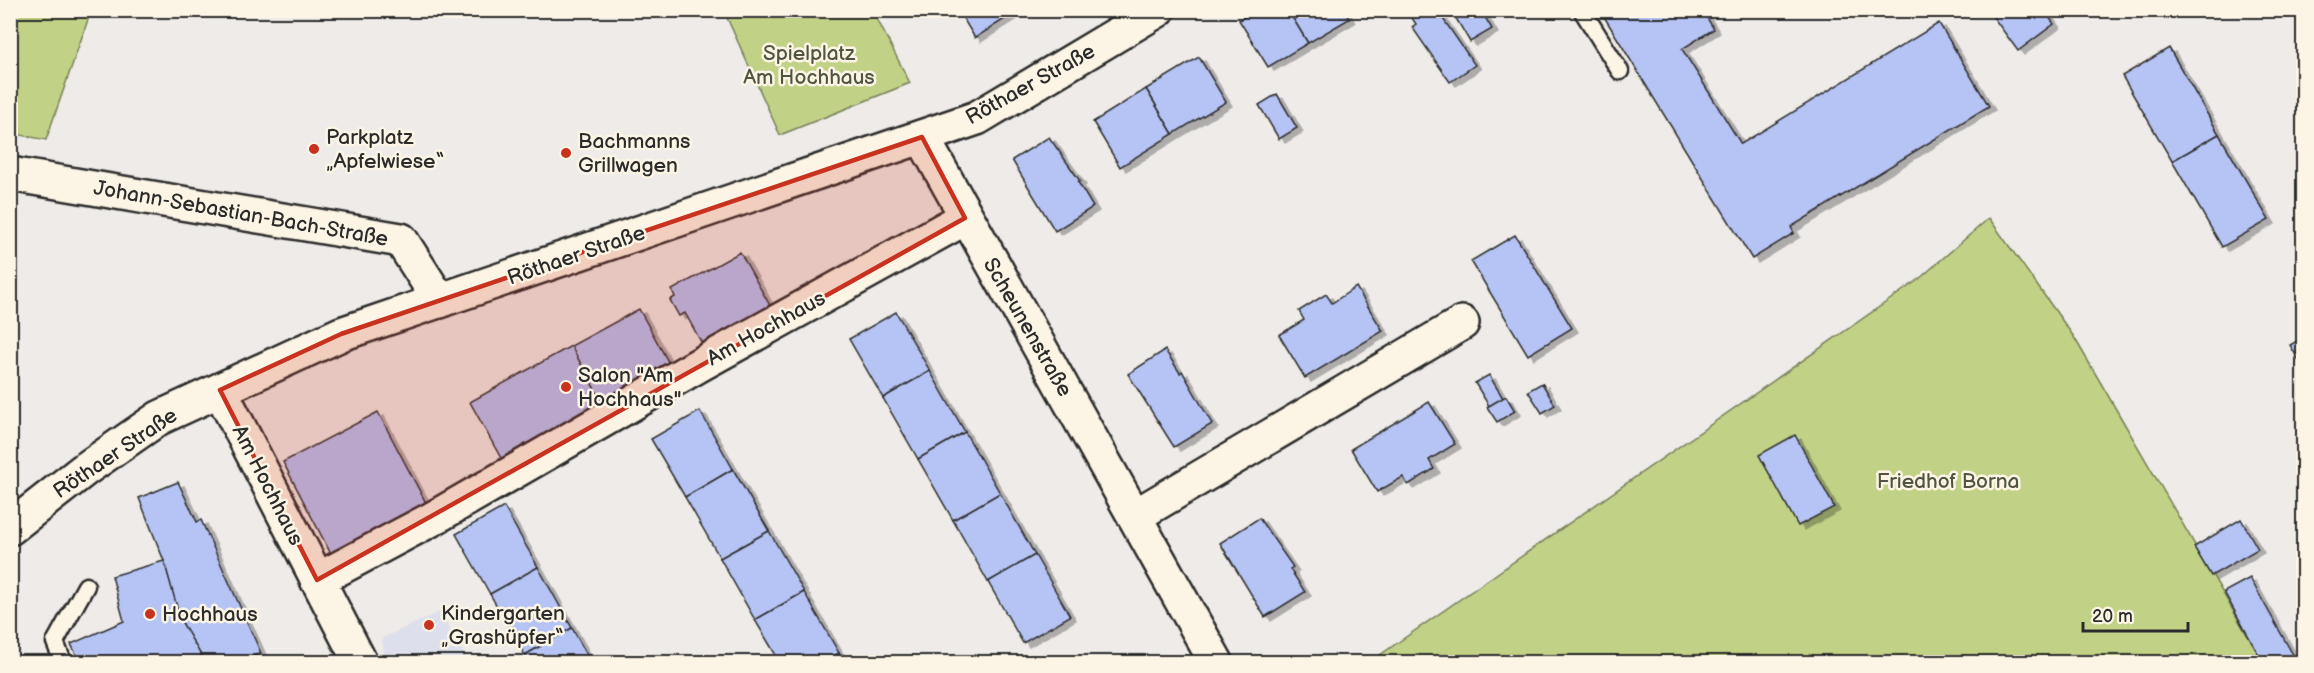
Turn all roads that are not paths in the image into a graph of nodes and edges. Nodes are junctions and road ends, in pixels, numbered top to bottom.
1 (1158, 10) edge
2 (1582, 10) edge
3 (1620, 71) dead end
4 (922, 137) junction
5 (10, 174) edge
6 (965, 218) junction
7 (440, 301) junction
8 (1462, 323) dead end
9 (220, 390) junction
10 (1135, 516) junction
11 (10, 528) edge
12 (317, 580) junction
13 (86, 586) dead end
14 (63, 663) edge
15 (360, 663) edge
16 (1216, 663) edge

1 - 4 street, Röthaer Straße
2 - 3 lane
4 - 6 street, Scheunenstraße
4 - 7 street, Röthaer Straße
5 - 7 street, Johann-Sebastian-Bach-Straße
6 - 10 street, Scheunenstraße
6 - 12 street, Am Hochhaus
7 - 9 street, Röthaer Straße
8 - 10 street
9 - 11 street, Röthaer Straße
9 - 12 street, Am Hochhaus
10 - 16 street, Scheunenstraße
12 - 15 street, Am Hochhaus
13 - 14 lane

